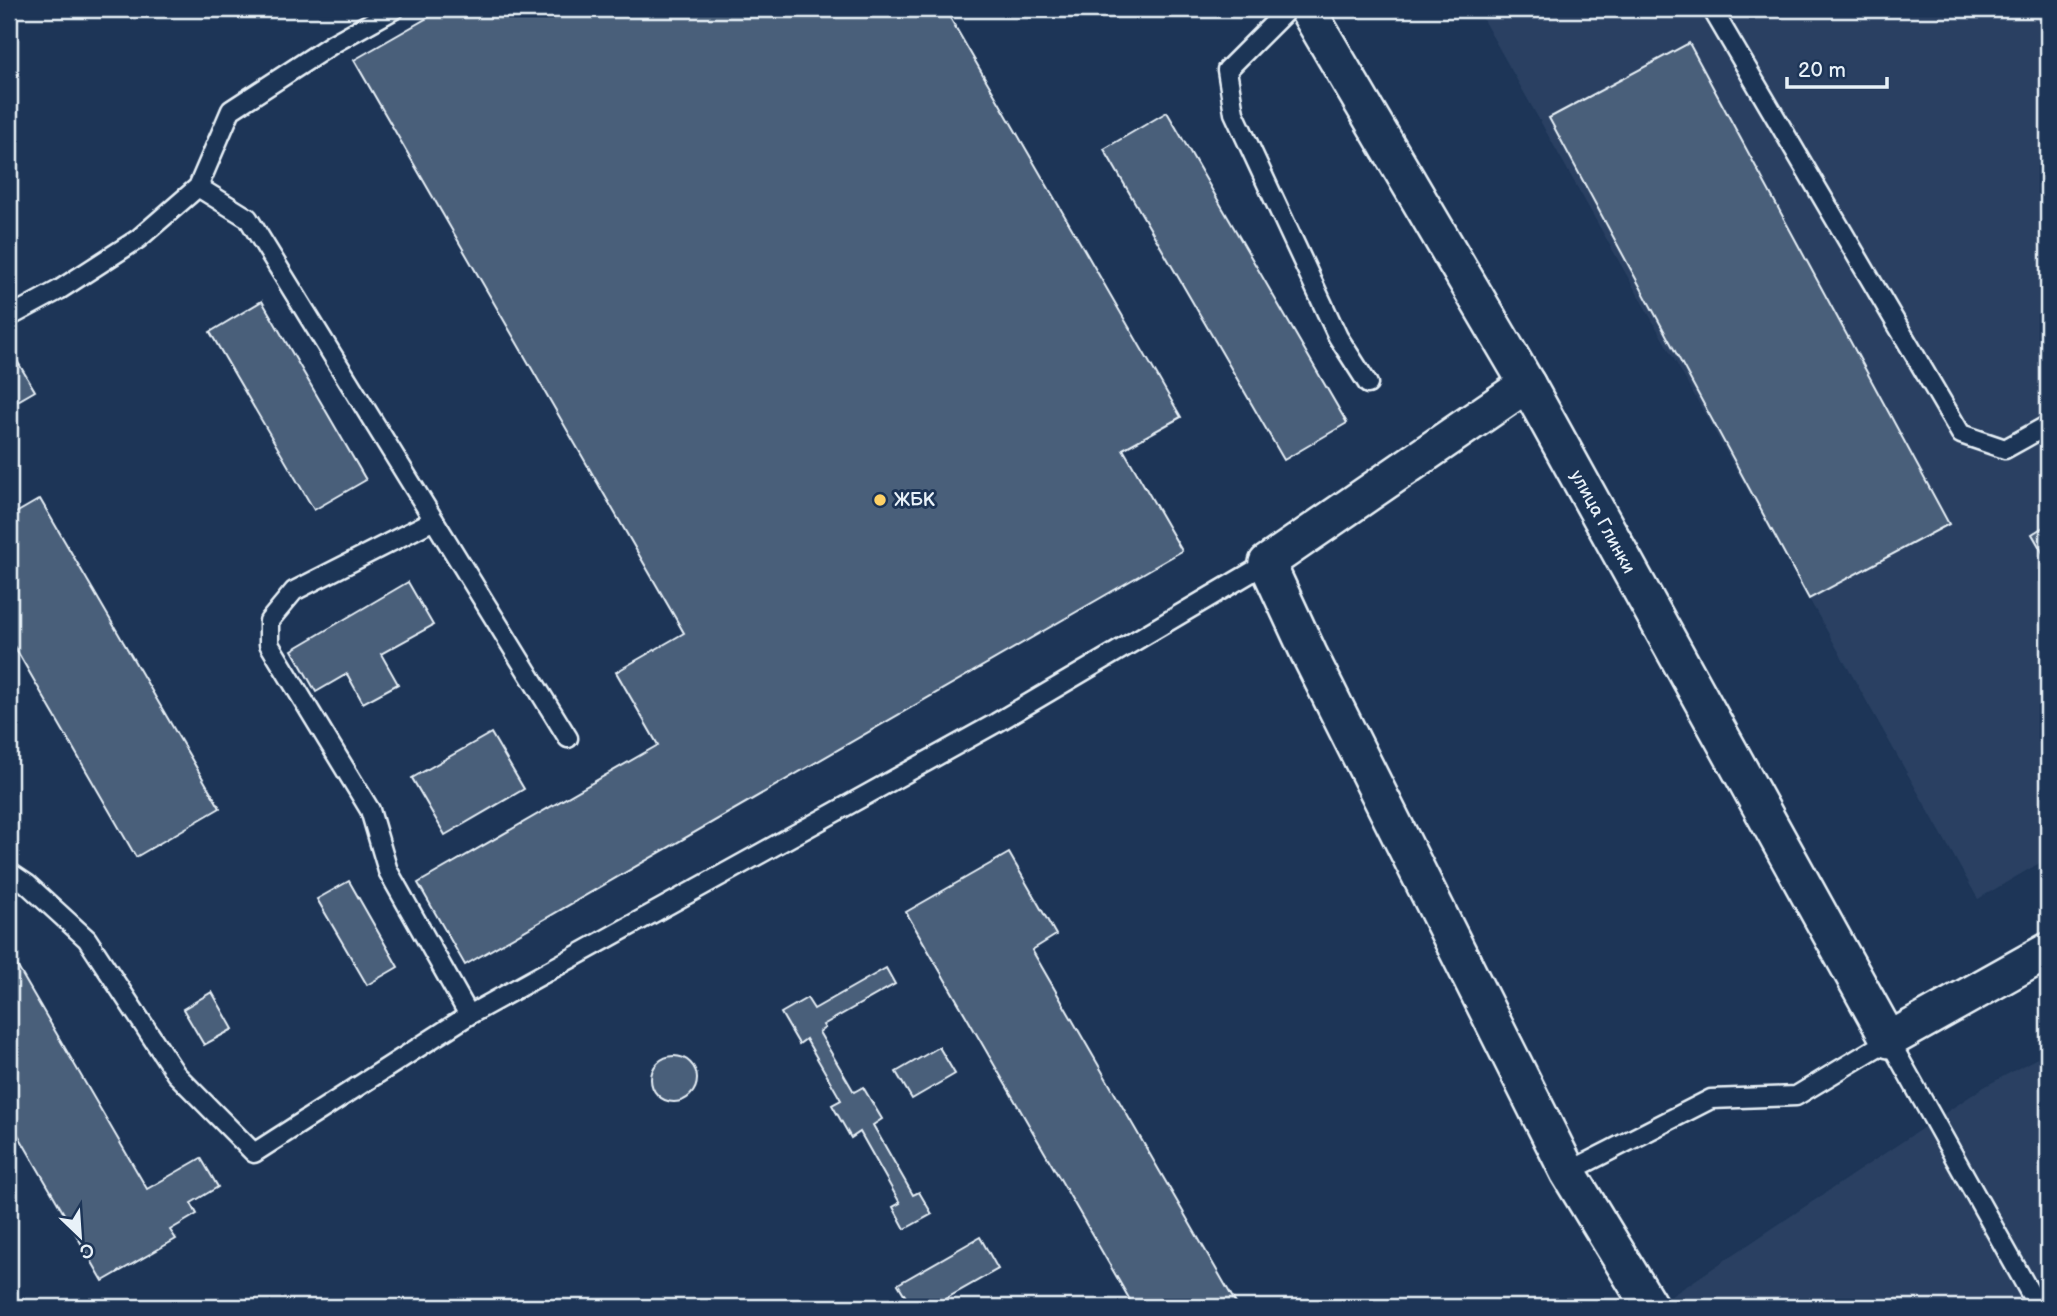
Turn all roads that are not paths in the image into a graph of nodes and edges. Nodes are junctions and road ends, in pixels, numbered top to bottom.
1 (395, 9) edge
2 (1288, 9) edge
3 (1307, 9) edge
4 (1712, 9) edge
5 (198, 187) junction
6 (9, 317) edge
7 (1368, 384) dead end
8 (1527, 384) junction
9 (2048, 425) edge
10 (434, 520) junction
11 (1268, 563) junction
12 (568, 738) dead end
13 (9, 872) edge
14 (2048, 951) edge
15 (469, 1016) junction
16 (1889, 1040) junction
17 (1569, 1172) junction
18 (1650, 1307) edge
19 (2038, 1307) edge

1 - 5 lane
2 - 7 lane
3 - 8 street, улица Глинки
4 - 9 lane
5 - 6 lane
5 - 10 lane
8 - 11 street
8 - 16 street, улица Глинки
10 - 12 lane
10 - 15 lane
11 - 15 lane
11 - 17 street
13 - 15 lane
14 - 16 street
16 - 17 lane
16 - 19 lane
17 - 18 street

